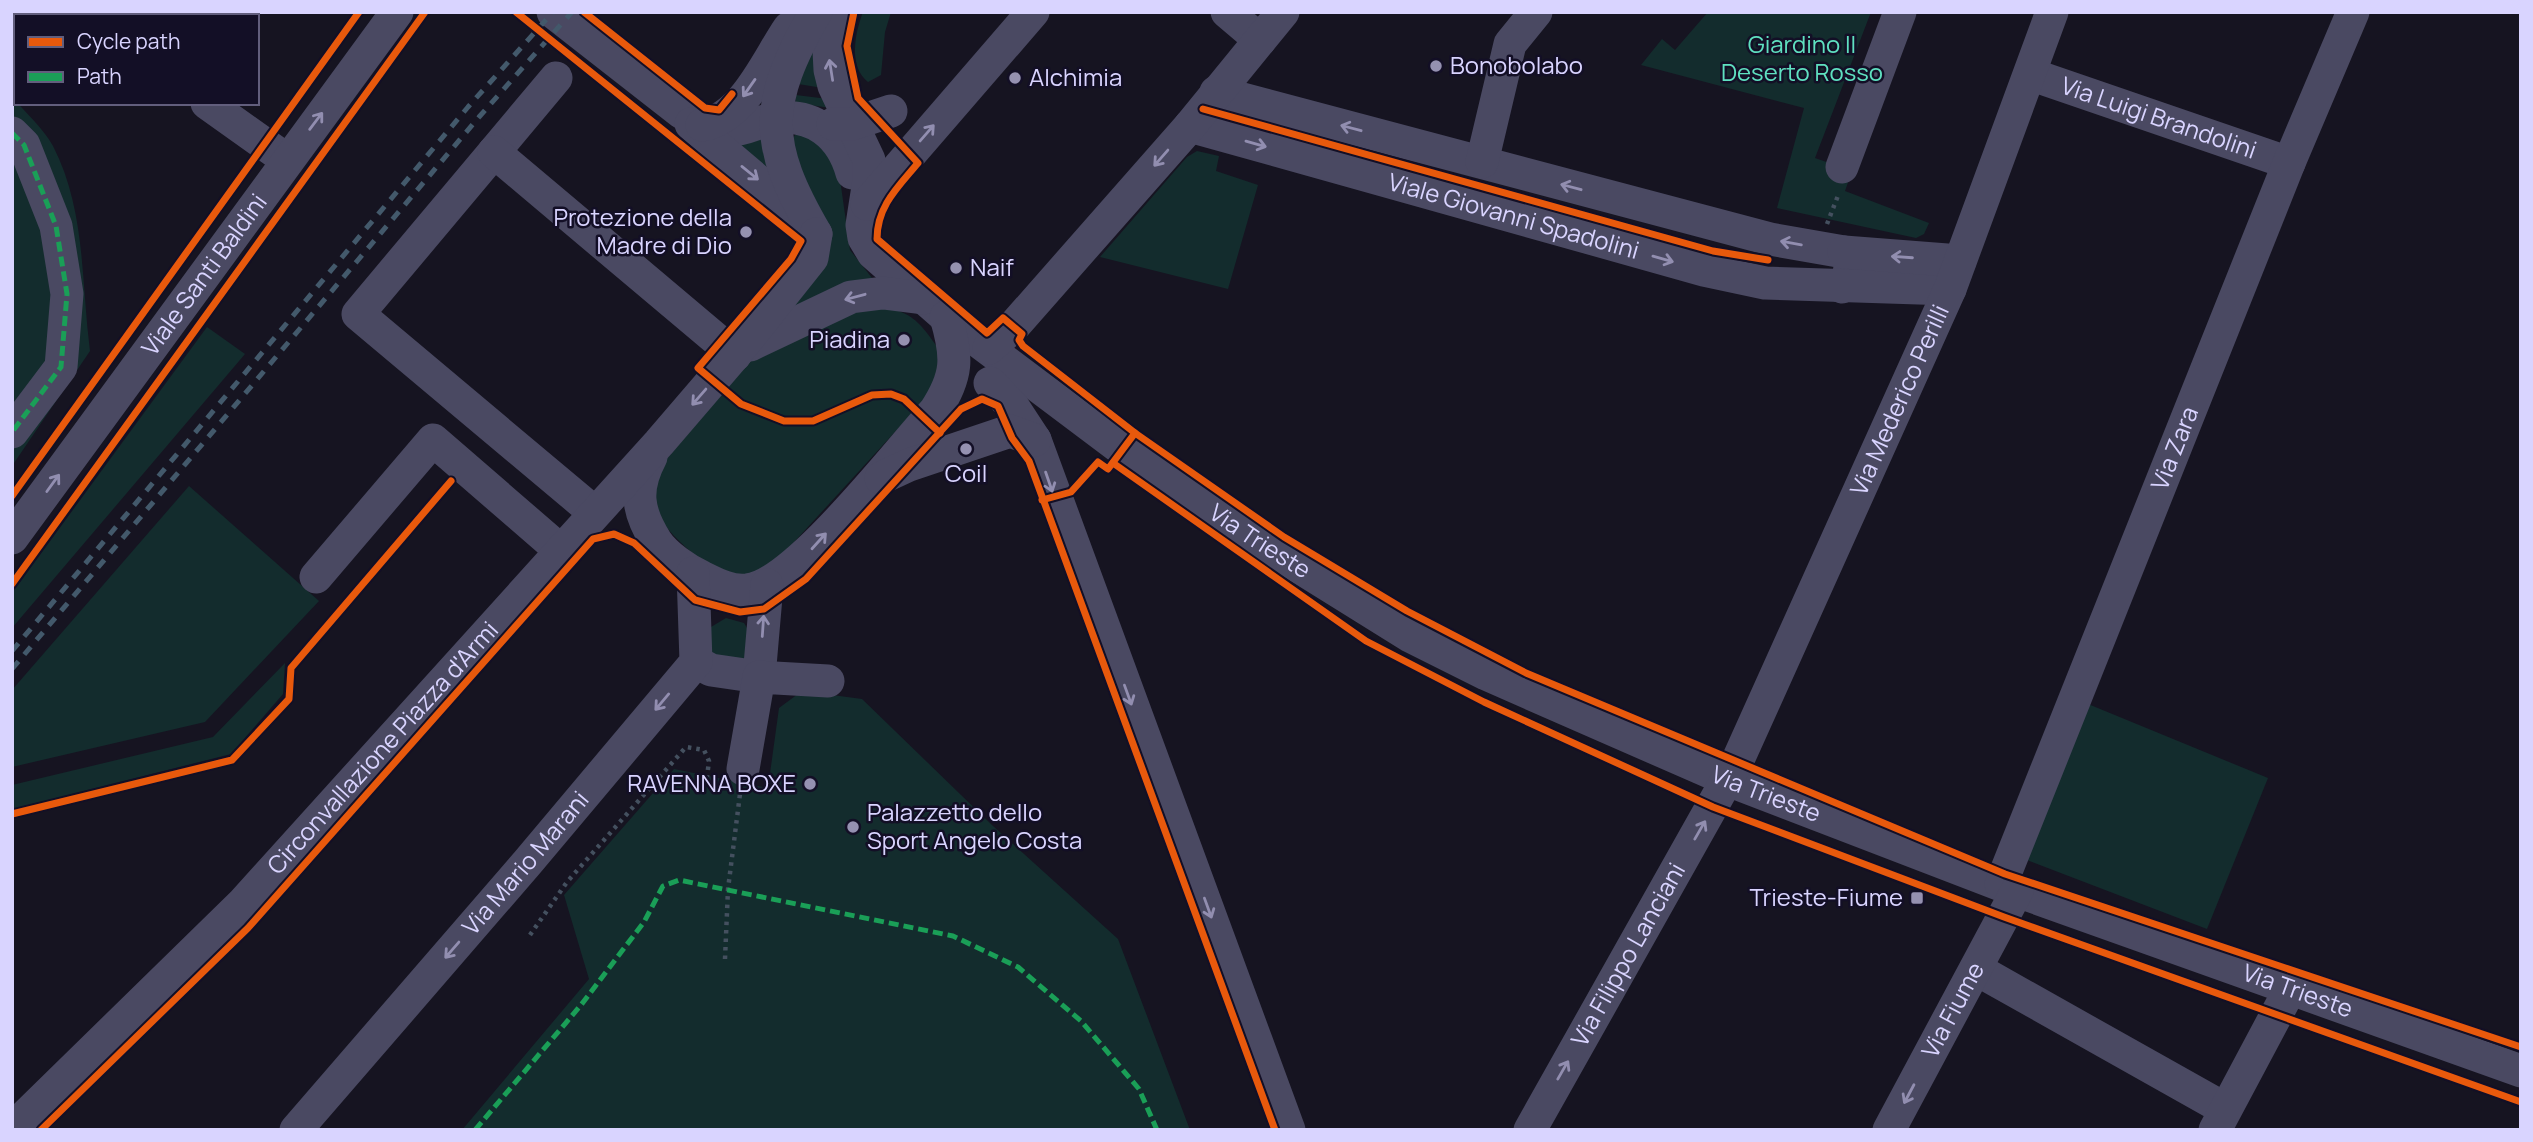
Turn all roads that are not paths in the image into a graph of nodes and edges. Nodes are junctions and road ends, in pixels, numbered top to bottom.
1 (553, 12) edge
2 (802, 12) edge
3 (816, 12) edge
4 (839, 12) edge
5 (1033, 12) edge
6 (1227, 12) edge
7 (1283, 12) edge
8 (1536, 12) edge
9 (1900, 12) edge
10 (2052, 12) edge
11 (2353, 12) edge
12 (394, 15) edge
13 (1260, 40) junction
14 (2030, 74) junction
15 (556, 78) dead end
16 (1216, 92) junction
17 (209, 105) edge
18 (891, 111) dead end
19 (691, 119) junction
20 (774, 119) junction
21 (852, 124) junction
22 (820, 125) junction
23 (1190, 126) junction
24 (18, 139) edge
25 (494, 152) junction
26 (287, 160) junction
27 (1482, 162) junction
28 (2289, 163) junction
29 (1842, 167) dead end
30 (867, 204) junction
31 (816, 234) junction
32 (1844, 252) junction
33 (1955, 275) junction
34 (1842, 287) junction
35 (934, 307) junction
36 (989, 348) junction
37 (737, 353) junction
38 (990, 383) junction
39 (935, 411) junction
40 (1097, 430) junction
41 (12, 432) edge
42 (1035, 440) junction
43 (659, 443) junction
44 (869, 484) junction
45 (595, 513) junction
46 (12, 538) edge
47 (566, 544) junction
48 (659, 546) junction
49 (693, 573) junction
50 (316, 577) dead end
51 (767, 585) junction
52 (696, 662) junction
53 (759, 677) junction
54 (828, 681) dead end
55 (743, 769) road end
56 (1728, 780) junction
57 (2009, 888) junction
58 (1976, 969) junction
59 (2289, 991) junction
60 (2521, 1071) edge
61 (2220, 1119) edge
62 (12, 1129) edge
63 (296, 1130) edge
64 (1289, 1130) edge
65 (1530, 1130) edge
66 (1889, 1130) edge

1 - 19 street
2 -> 19 street
3 - 20 street
21 -> 4 street, Via Trieste
30 -> 5 street
6 - 13 street
7 - 13 street
8 - 27 street
9 - 29 street
10 - 14 street, Via Mederico Perilli
11 - 28 street, Via Zara
26 -> 12 street, Viale Santi Baldini
13 - 16 street
14 - 28 street, Via Luigi Brandolini
14 - 33 street, Via Mederico Perilli
15 - 25 street
16 - 23 street
27 -> 16 street, Viale Giovanni Spadolini
17 - 26 street
18 - 21 street
19 - 20 street
19 -> 31 street
20 - 22 street
20 - 31 street
21 - 22 street
21 - 30 street, Via Trieste
22 - 30 street
23 -> 34 street, Viale Giovanni Spadolini
23 -> 36 street
24 - 41 street
25 - 37 street
25 - 45 street
46 -> 26 street, Viale Santi Baldini
32 -> 27 street, Viale Giovanni Spadolini
28 - 57 street, Via Zara
30 - 35 street, Via Trieste
31 - 37 street, Circonvallazione Piazza d'Armi
33 -> 32 street, Viale Giovanni Spadolini
32 - 34 street
33 - 34 street, Viale Giovanni Spadolini
33 - 56 street, Via Mederico Perilli
35 - 36 street, Via Trieste
35 -> 37 street, Circonvallazione Piazza d'Armi
35 - 39 street
36 - 40 street, Via Trieste
37 -> 43 street, Circonvallazione Piazza d'Armi
38 - 39 street
38 - 40 street, Via Trieste
38 - 42 street
39 - 44 street
40 - 56 street, Via Trieste
42 - 44 street
42 -> 64 street
43 - 45 street, Circonvallazione Piazza d'Armi
43 - 48 street
51 -> 44 street
45 - 47 street, Circonvallazione Piazza d'Armi
47 - 48 street
47 - 50 street
47 - 62 street, Circonvallazione Piazza d'Armi
48 - 49 street
49 - 51 street
49 - 52 street
53 -> 51 street
52 - 53 street
52 -> 63 street, Via Mario Marani
53 - 54 street
53 - 55 street
56 - 57 street, Via Trieste
65 -> 56 street, Via Filippo Lanciani
57 - 58 street, Via Fiume
57 - 59 street, Via Trieste
58 - 61 street
58 -> 66 street, Via Fiume
59 - 60 street, Via Trieste
59 - 61 street

